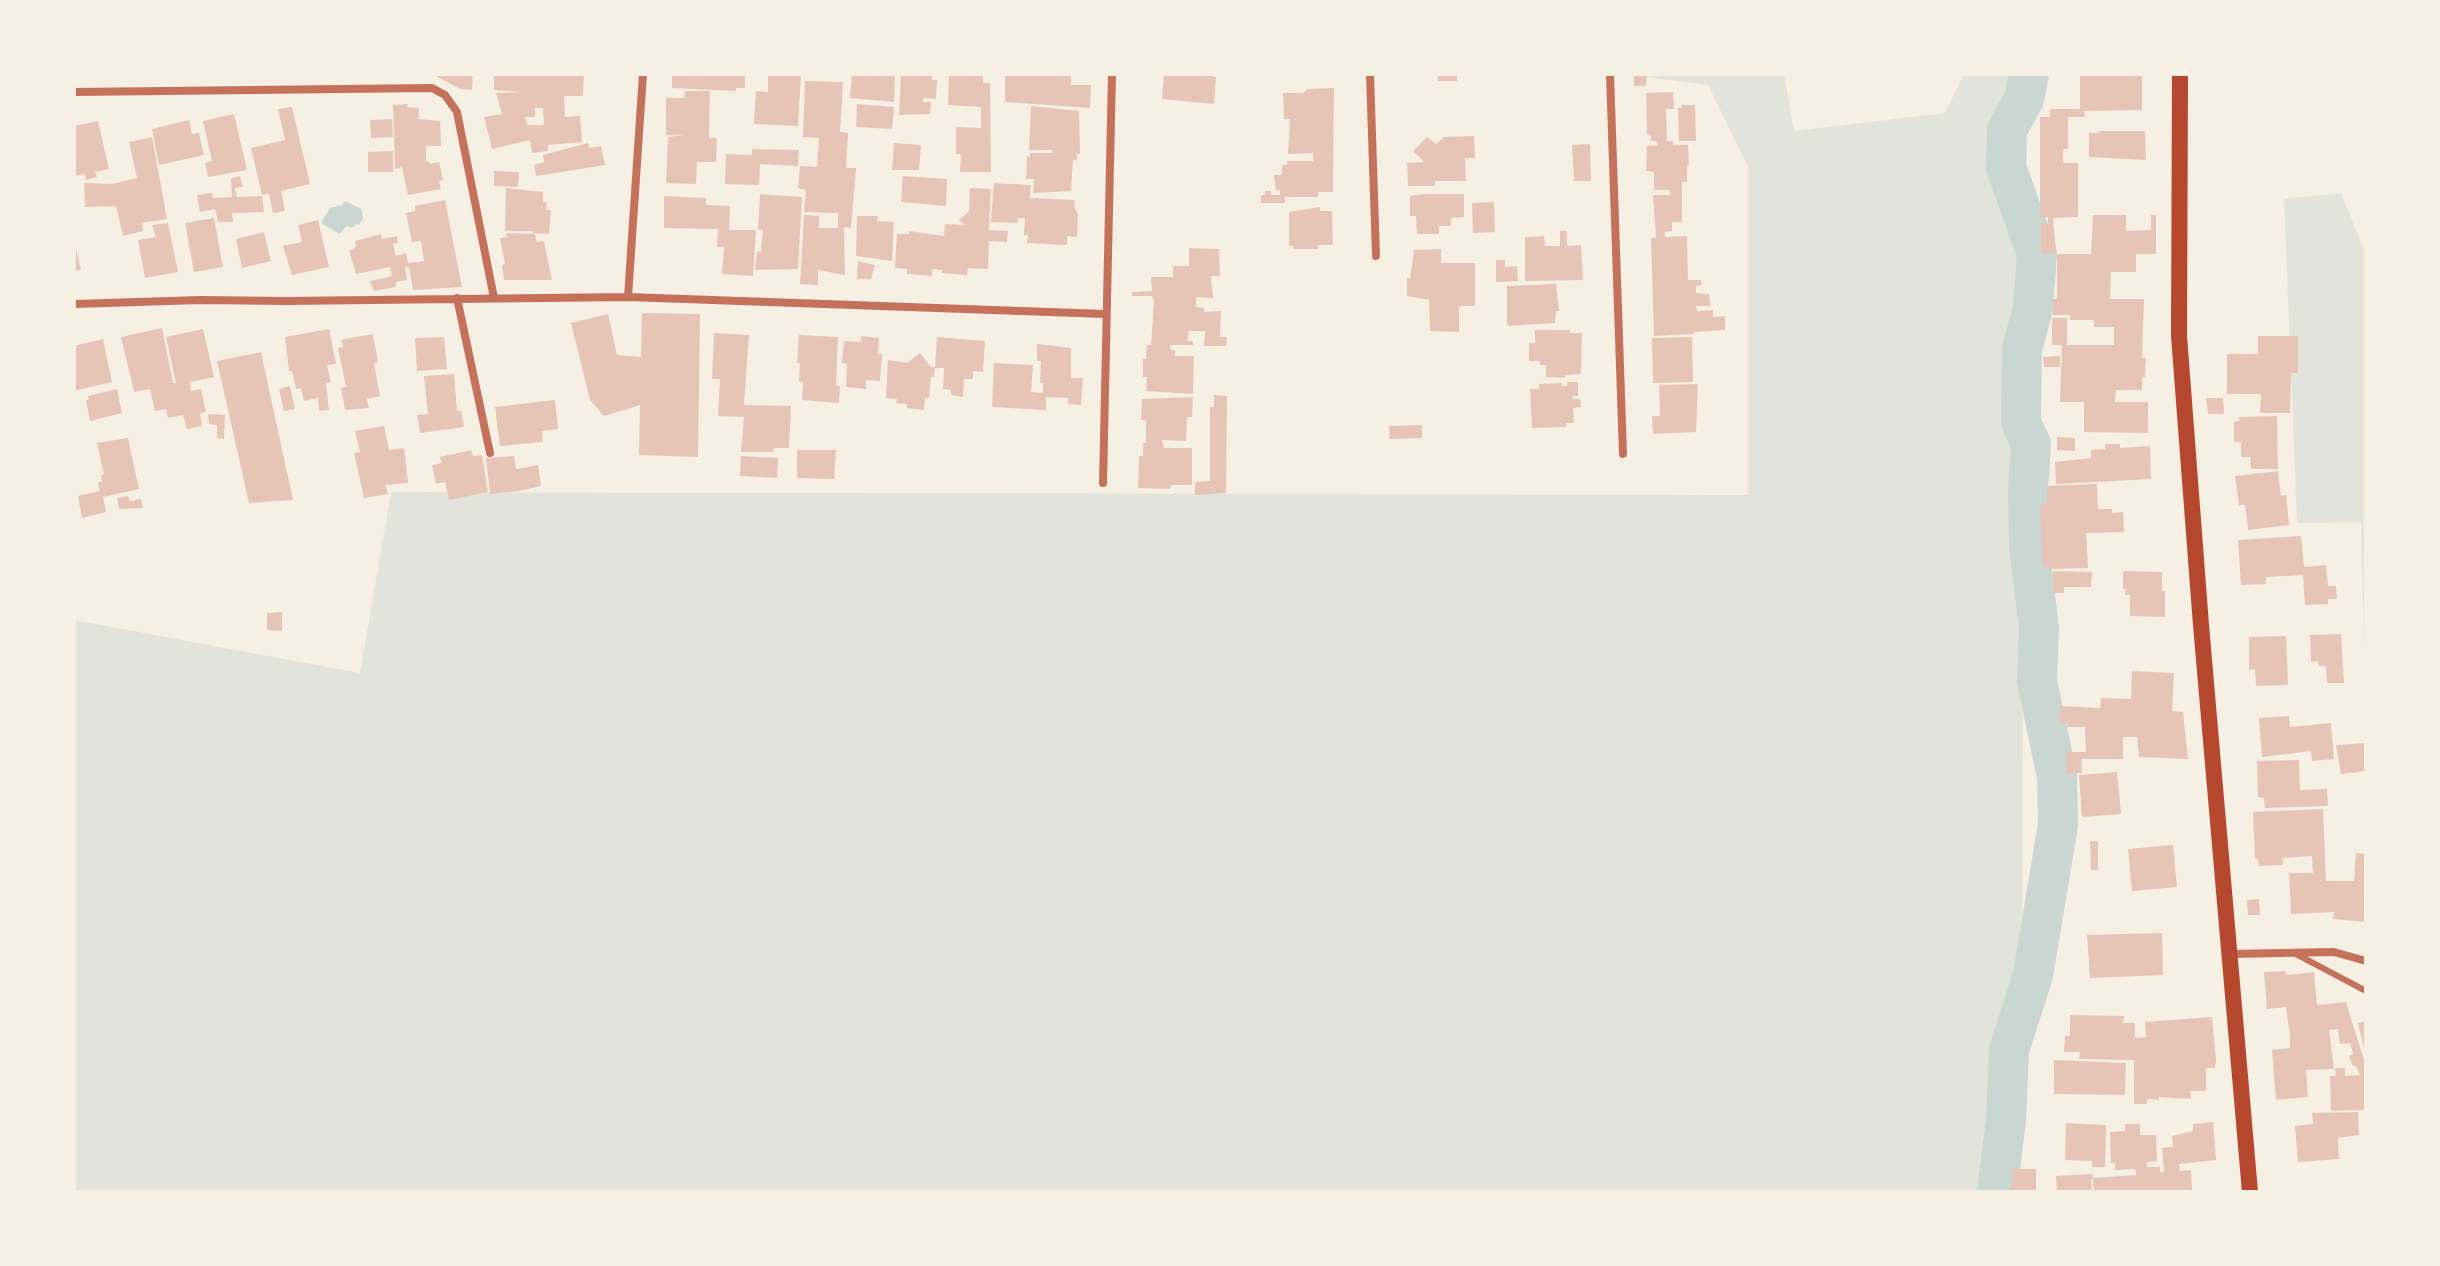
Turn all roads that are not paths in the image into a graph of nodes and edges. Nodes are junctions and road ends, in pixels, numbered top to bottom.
1 (643, 74) edge
2 (1112, 74) edge
3 (1370, 74) edge
4 (1610, 74) edge
5 (2180, 74) edge
6 (74, 92) edge
7 (1376, 256) dead end
8 (628, 297) junction
9 (457, 298) junction
10 (494, 298) junction
11 (74, 304) edge
12 (1105, 314) junction
13 (490, 453) dead end
14 (1623, 454) dead end
15 (1103, 483) dead end
16 (2229, 954) junction
17 (2296, 954) junction
18 (2366, 961) edge
19 (2366, 991) edge
20 (2250, 1192) edge

1 - 8 street
2 - 12 street
3 - 7 street
4 - 14 street
5 - 16 main road
6 - 10 street
8 - 10 street
8 - 12 street
9 - 10 street
9 - 11 street
9 - 13 street
12 - 15 street
16 - 17 street
16 - 20 main road
17 - 18 street
17 - 19 lane

